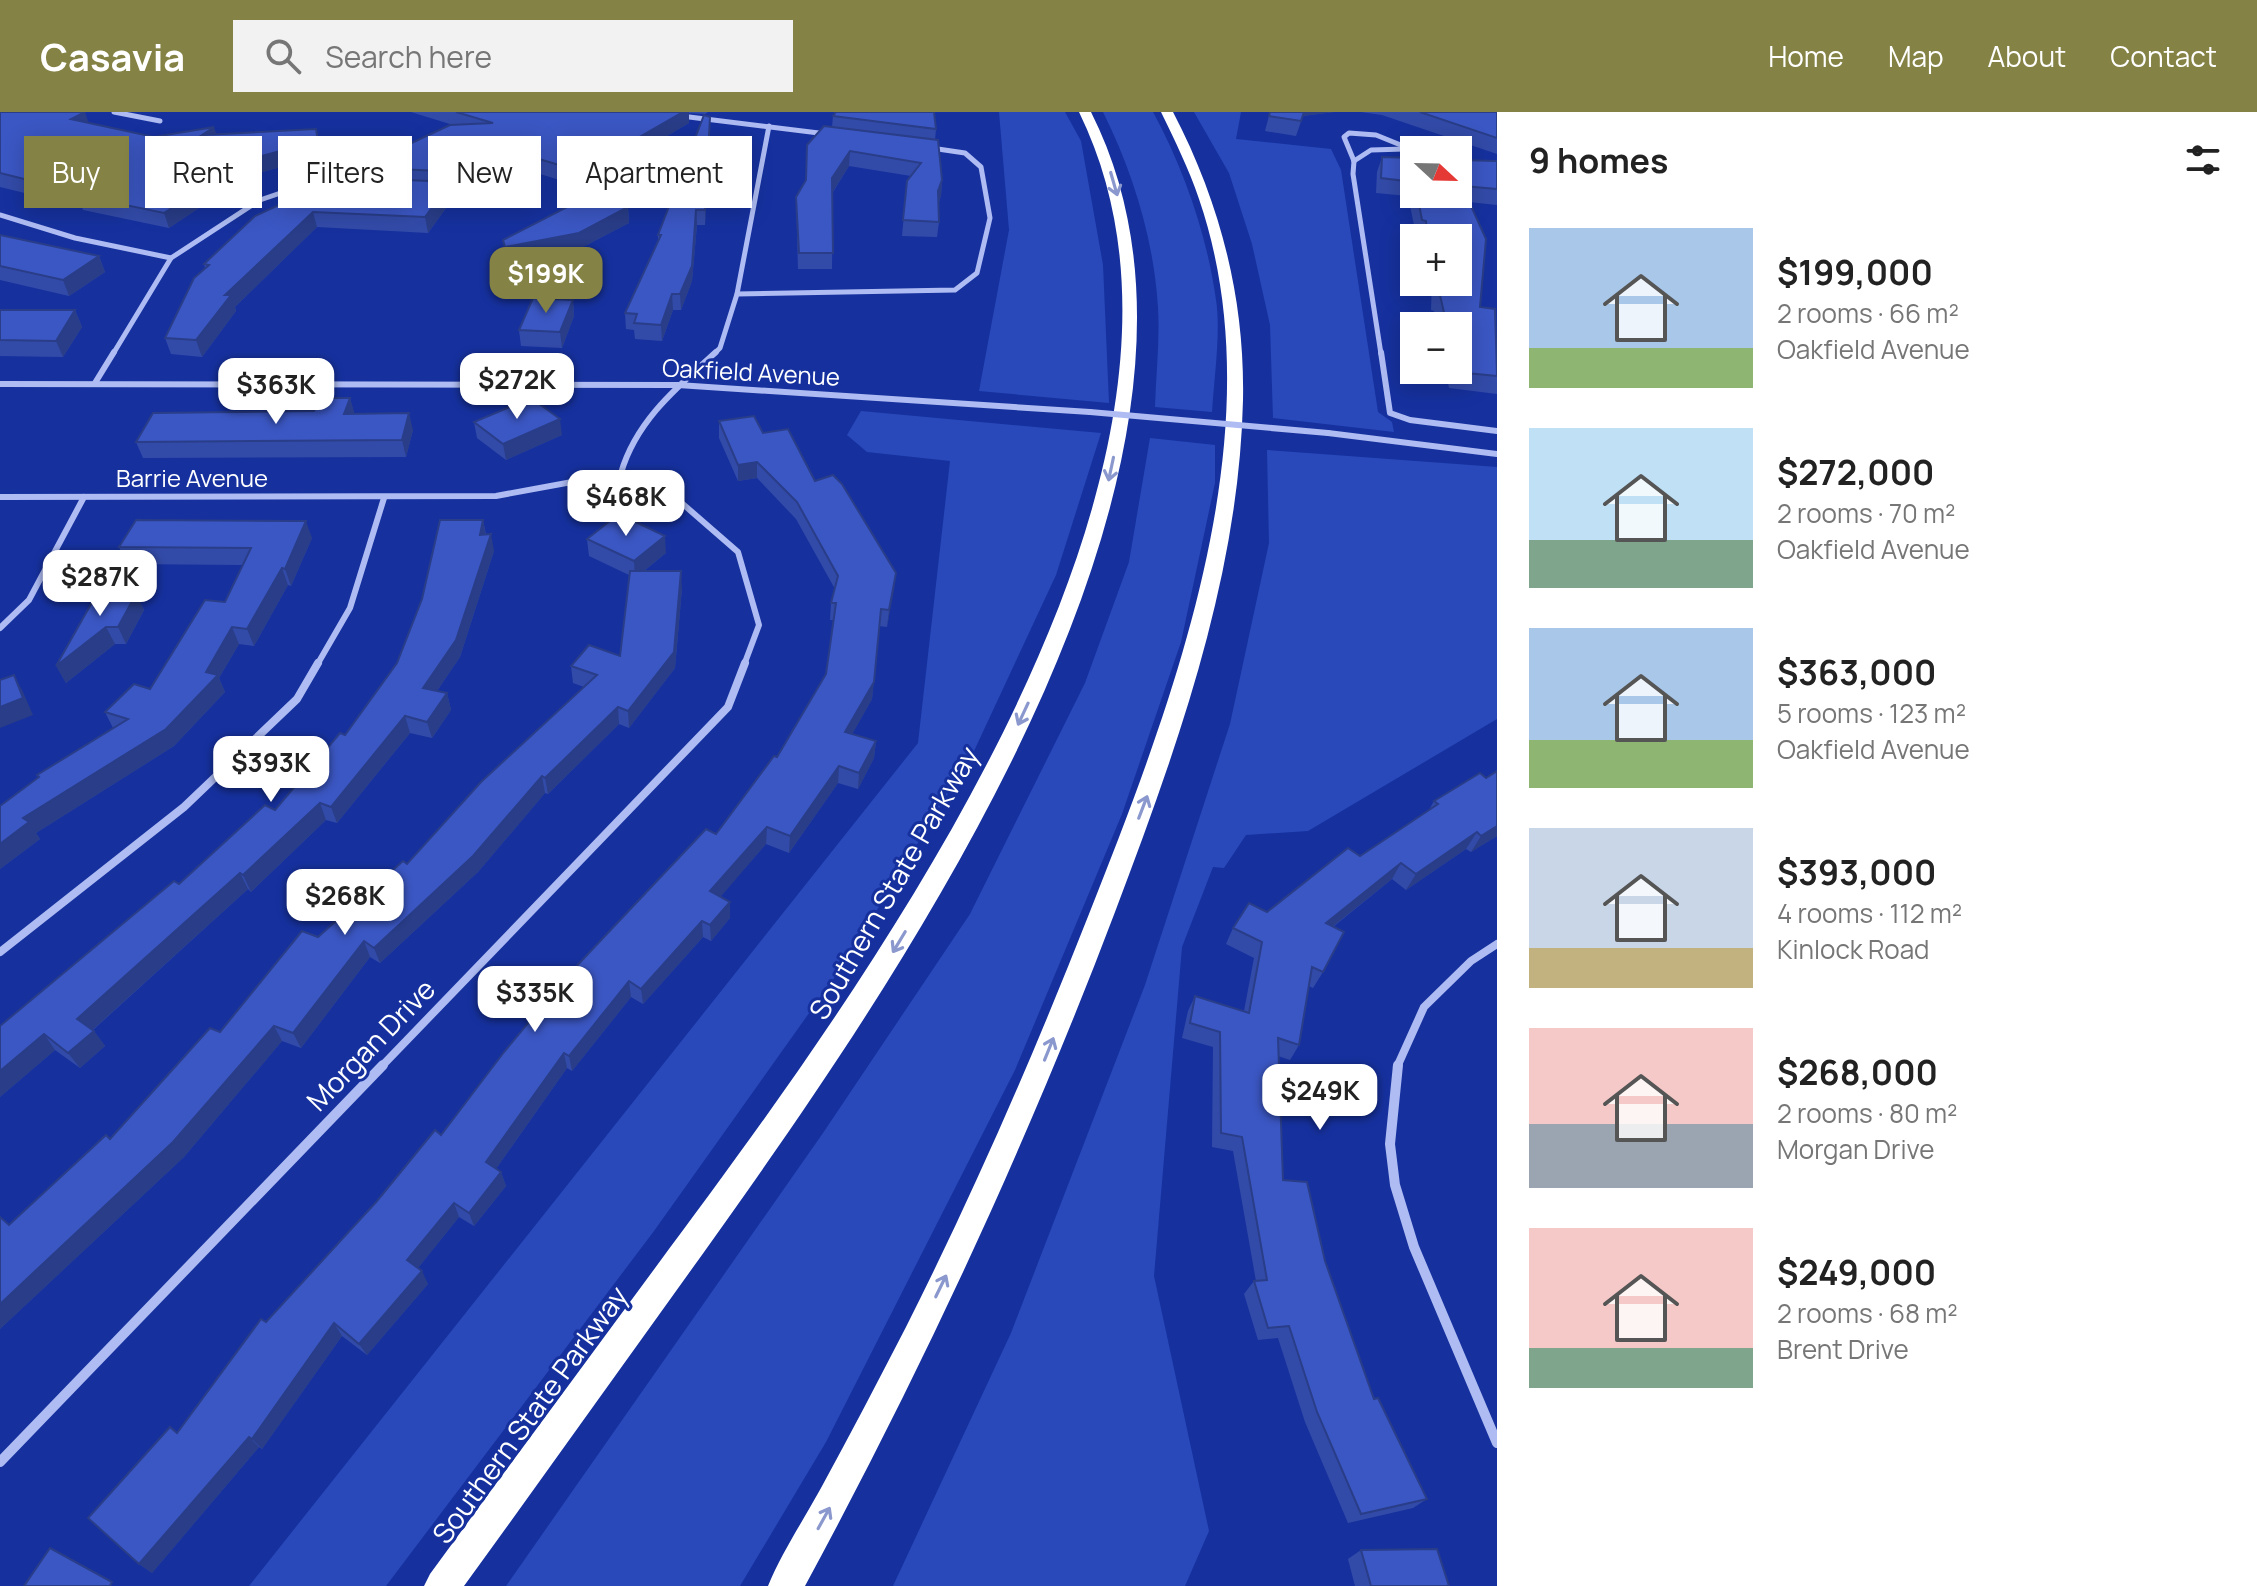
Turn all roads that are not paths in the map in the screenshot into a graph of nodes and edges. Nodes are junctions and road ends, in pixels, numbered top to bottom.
1 (114, 112) edge
2 (1085, 112) edge
3 (1167, 112) edge
4 (676, 116) edge
5 (160, 121) dead end
6 (769, 126) junction
7 (829, 135) edge
8 (1400, 145) edge
9 (920, 147) edge
10 (1400, 150) edge
11 (1354, 161) junction
12 (278, 194) edge
13 (0, 215) edge
14 (171, 258) junction
15 (737, 294) junction
16 (95, 383) junction
17 (0, 384) edge
18 (678, 385) junction
19 (1497, 431) edge
20 (1497, 454) edge
21 (621, 473) junction
22 (0, 497) edge
23 (84, 497) junction
24 (384, 498) junction
25 (0, 628) edge
26 (1497, 944) edge
27 (0, 952) edge
28 (1497, 1443) edge
29 (0, 1462) edge
30 (442, 1586) edge
31 (786, 1586) edge

1 - 5 street
2 -> 30 highway, Southern State Parkway
31 -> 3 highway
4 - 6 street
6 - 7 street
6 - 15 street
8 - 11 street
9 - 15 street
10 - 11 street
11 - 19 street
12 - 14 street
13 - 14 street
14 - 16 street
15 - 18 street
16 - 17 street, Oakfield Avenue
16 - 18 street, Oakfield Avenue
18 - 20 street, Oakfield Avenue, bridge
18 - 21 street
21 - 24 street, Barrie Avenue
21 - 29 street, Morgan Drive
22 - 23 street, Barrie Avenue
23 - 24 street, Barrie Avenue
23 - 25 street
24 - 27 street
26 - 28 street

